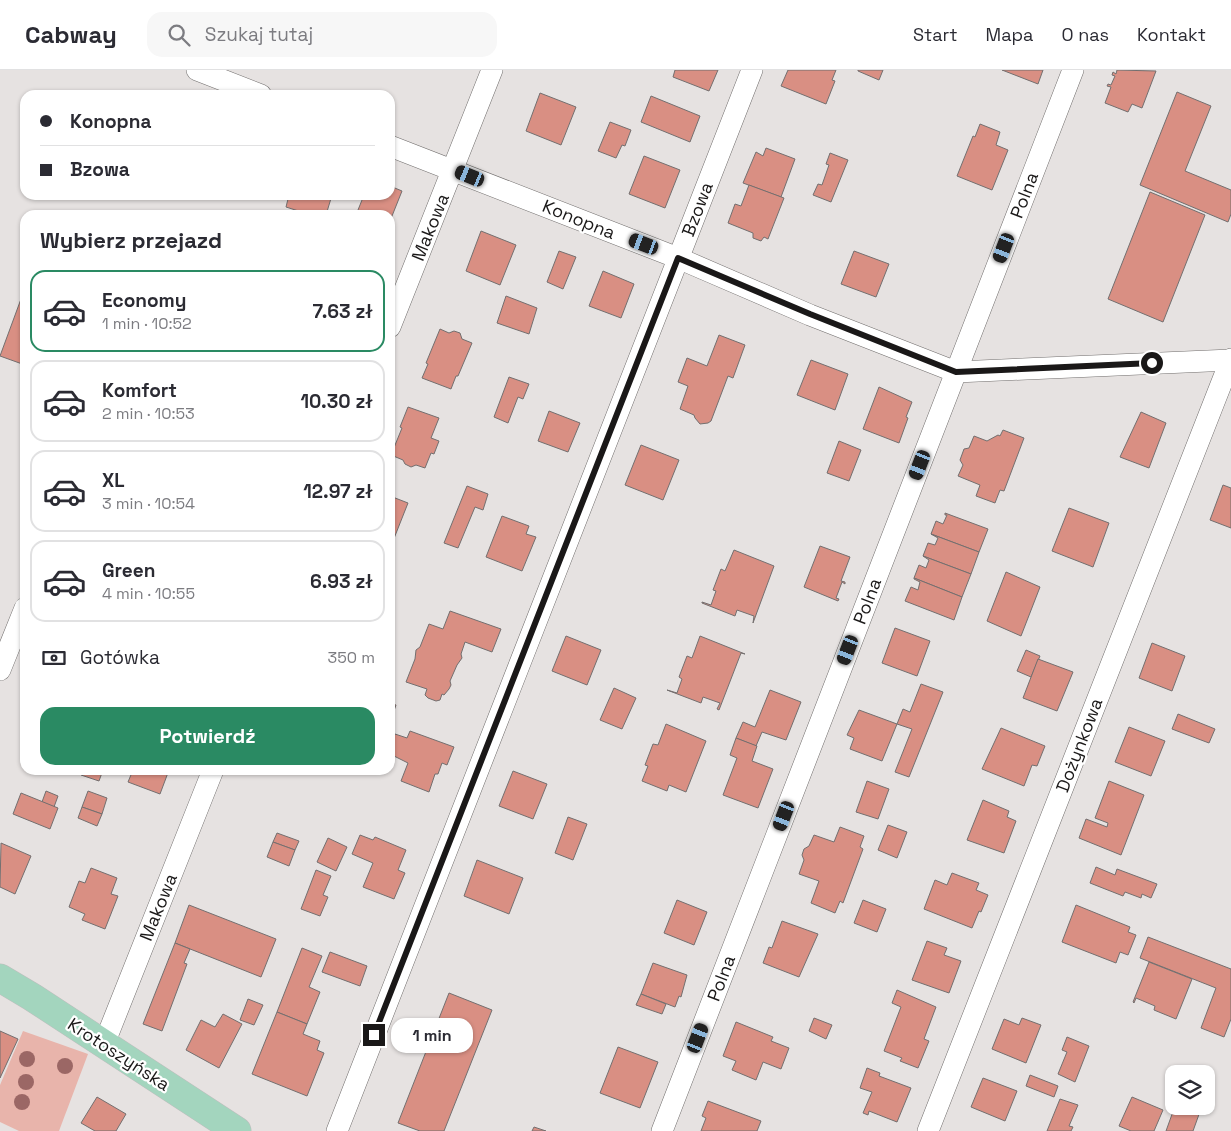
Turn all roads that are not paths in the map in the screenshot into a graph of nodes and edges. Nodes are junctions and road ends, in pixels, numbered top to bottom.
1 (197, 70) edge
2 (492, 70) edge
3 (752, 70) edge
4 (1073, 70) edge
5 (247, 90) edge
6 (395, 148) edge
7 (453, 169) junction
8 (678, 258) junction
9 (395, 314) edge
10 (1231, 360) edge
11 (956, 372) junction
12 (20, 620) edge
13 (0, 670) edge
14 (211, 775) edge
15 (0, 978) edge
16 (104, 1044) junction
17 (237, 1131) edge
18 (337, 1131) edge
19 (662, 1131) edge
20 (928, 1131) edge

1 - 5 street
2 - 7 street, Makowa
3 - 8 street, Bzowa
4 - 11 street, Polna
6 - 7 street, Konopna
7 - 8 street, Konopna
7 - 9 street, Makowa
8 - 11 street, Konopna
8 - 18 street, Bzowa
10 - 11 street, Konopna
10 - 20 street, Dożynkowa
11 - 19 street, Polna
12 - 13 street
14 - 16 street, Makowa
15 - 16 main road, Krotoszyńska
16 - 17 main road, Krotoszyńska

